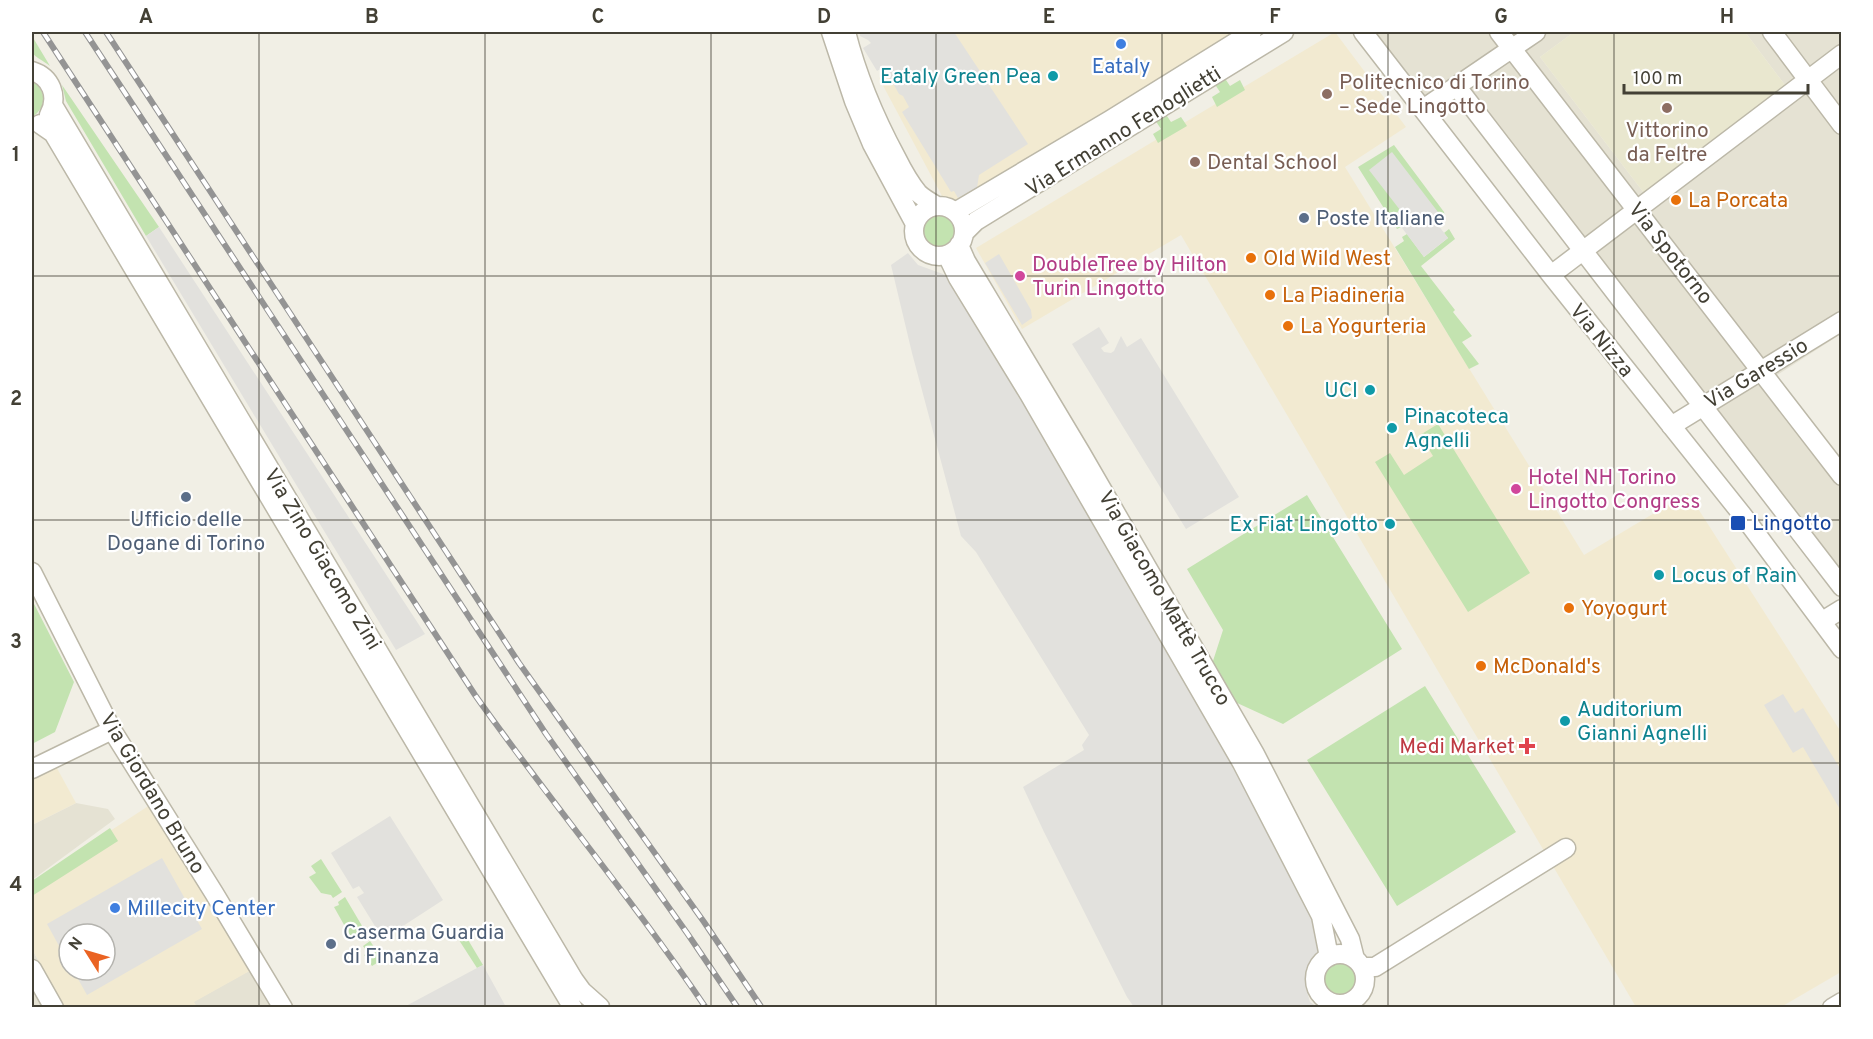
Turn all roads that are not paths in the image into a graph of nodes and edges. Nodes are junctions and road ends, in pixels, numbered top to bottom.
1 (831, 32) edge
2 (846, 32) edge
3 (1252, 32) edge
4 (1284, 32) edge
5 (1363, 32) edge
6 (1499, 32) edge
7 (1536, 32) edge
8 (1772, 32) edge
9 (1512, 48) junction
10 (1842, 54) edge
11 (32, 71) edge
12 (1808, 80) junction
13 (1456, 87) junction
14 (53, 105) junction
15 (1423, 109) junction
16 (1842, 125) edge
17 (36, 126) edge
18 (937, 206) junction
19 (1637, 209) junction
20 (955, 212) junction
21 (915, 224) junction
22 (957, 245) junction
23 (1584, 251) junction
24 (1551, 275) junction
25 (1842, 321) edge
26 (1760, 370) junction
27 (1702, 406) junction
28 (1671, 426) junction
29 (1842, 476) edge
30 (32, 573) edge
31 (1842, 587) edge
32 (1842, 649) edge
33 (112, 730) junction
34 (32, 769) edge
35 (1566, 848) dead end
36 (1329, 957) junction
37 (1358, 963) junction
38 (32, 969) edge
39 (44, 1002) edge
40 (1842, 1002) edge
41 (601, 1007) edge
42 (283, 1008) edge
43 (573, 1008) edge
44 (592, 1008) edge
45 (1832, 1008) edge

1 - 21 street
2 - 18 street
3 - 20 street, Via Ermanno Fenoglietti
4 - 22 street, Via Ermanno Fenoglietti
5 - 15 street, Via Nizza
6 - 9 street, Via Spotorno
7 - 9 street
8 - 12 street
9 - 13 street
9 - 19 street, Via Spotorno
10 - 12 street
11 - 14 street, Via Zino Giacomo Zini
12 - 16 street
12 - 19 street
13 - 15 street
13 - 23 street
14 - 17 street
14 - 41 street, Via Zino Giacomo Zini
15 - 24 street, Via Nizza
17 - 43 street, Via Zino Giacomo Zini
18 - 20 street
18 - 21 street
19 - 23 street
19 - 26 street, Via Spotorno
20 - 22 street
21 - 22 street
22 - 36 street, Via Giacomo Mattè Trucco
22 - 37 street, Via Giacomo Mattè Trucco
23 - 24 street
23 - 27 street
24 - 28 street, Via Nizza
25 - 26 street, Via Garessio
26 - 27 street, Via Garessio
26 - 29 street, Via Spotorno
27 - 28 street, Via Garessio
27 - 31 street
28 - 32 street, Via Nizza
30 - 33 street, Via Giordano Bruno
33 - 34 street
33 - 42 street, Via Giordano Bruno
35 - 37 street
36 - 37 street
36 - 37 street
38 - 39 street
40 - 45 street
41 - 44 street

